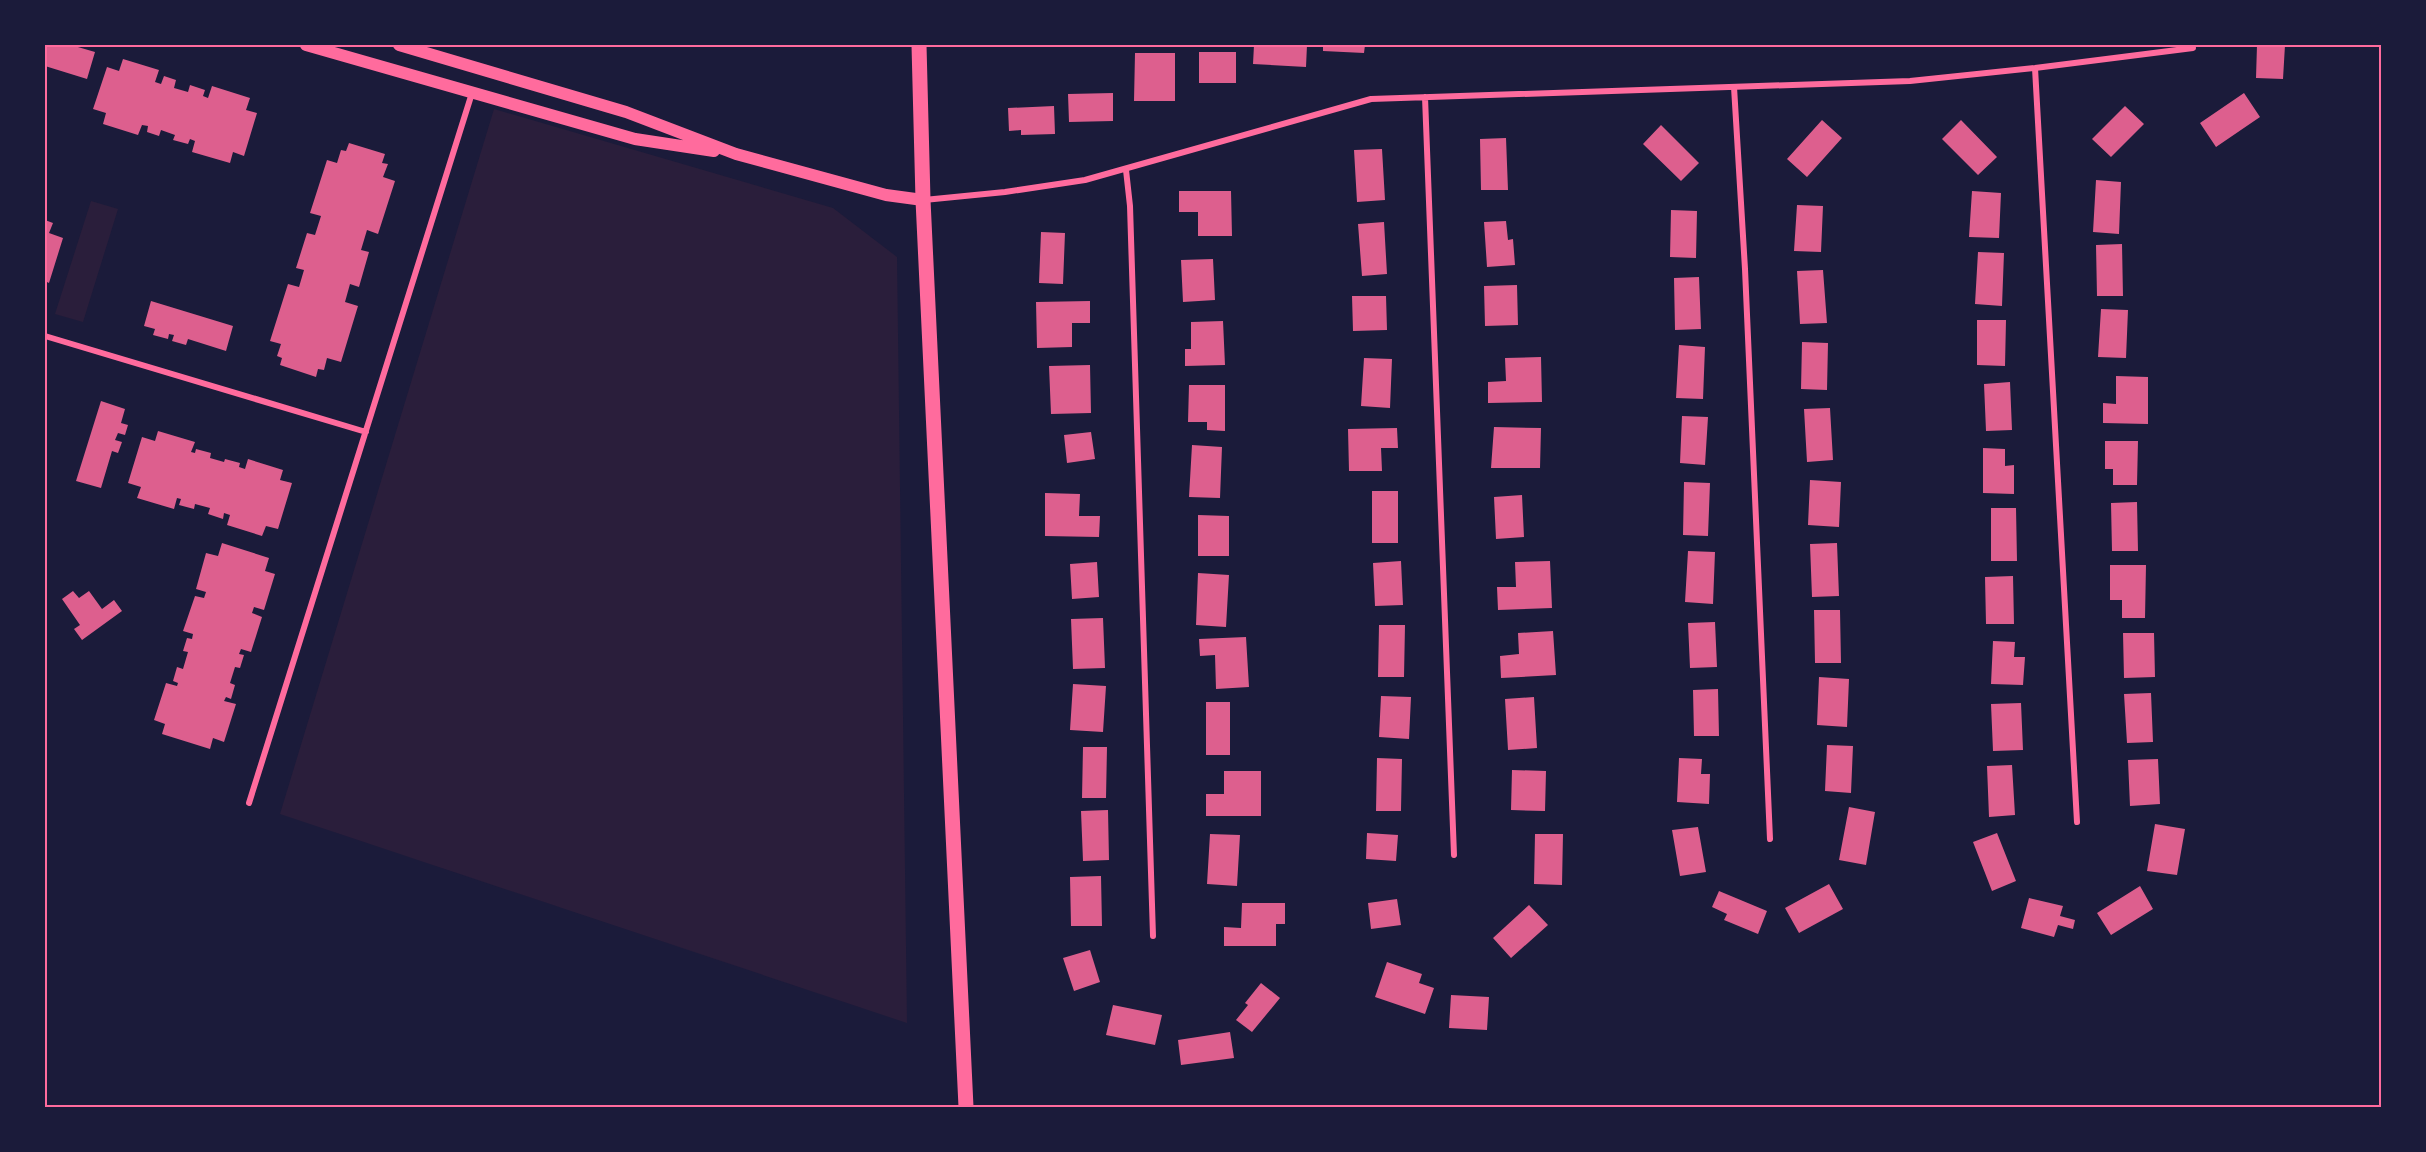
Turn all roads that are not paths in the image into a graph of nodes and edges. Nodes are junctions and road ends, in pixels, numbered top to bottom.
1 (306, 45) edge
2 (399, 45) edge
3 (919, 45) edge
4 (2193, 48) dead end
5 (2035, 68) junction
6 (1734, 87) junction
7 (471, 93) junction
8 (1425, 97) junction
9 (736, 154) junction
10 (1126, 170) junction
11 (923, 200) junction
12 (45, 336) edge
13 (366, 432) junction
14 (249, 803) dead end
15 (2077, 822) dead end
16 (1770, 839) dead end
17 (1454, 855) dead end
18 (1153, 936) dead end
19 (966, 1107) edge

1 - 7 main road
2 - 9 main road
3 - 11 main road
4 - 5 street
5 - 6 street
5 - 15 street
6 - 8 street
6 - 16 street
7 - 9 main road
7 - 13 street
8 - 10 street
8 - 17 street
9 - 11 main road
10 - 11 street
10 - 18 street
11 - 19 main road
12 - 13 street
13 - 14 street

